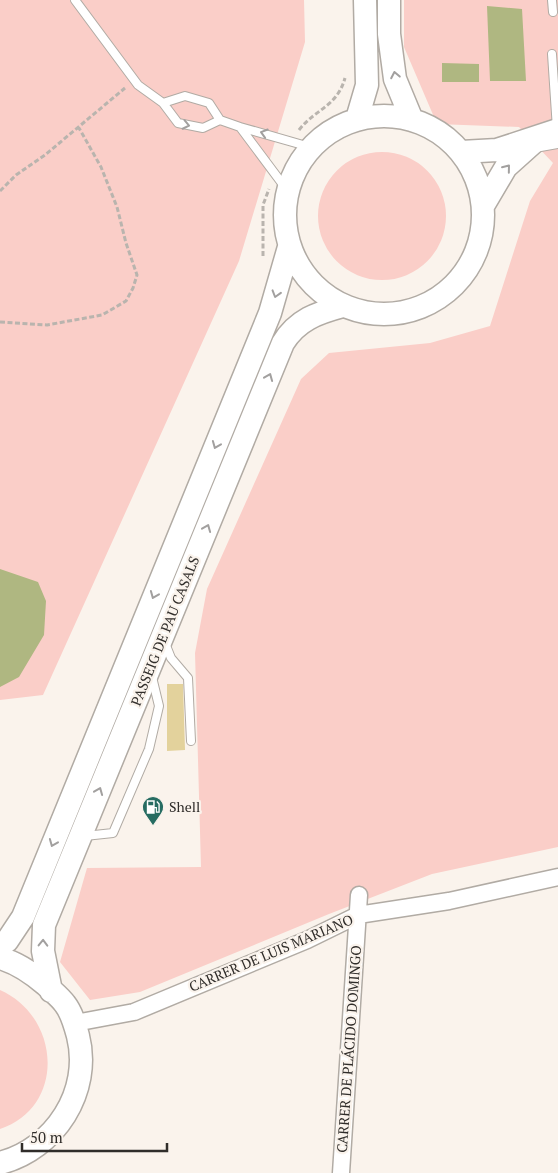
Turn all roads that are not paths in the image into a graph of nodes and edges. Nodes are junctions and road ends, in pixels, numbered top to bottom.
1 (75, 0) edge
2 (365, 0) edge
3 (389, 0) edge
4 (552, 0) edge
5 (553, 12) dead end
6 (552, 54) dead end
7 (163, 103) junction
8 (357, 119) junction
9 (220, 120) junction
10 (412, 120) junction
11 (240, 126) junction
12 (548, 138) edge
13 (301, 145) junction
14 (461, 152) junction
15 (281, 181) junction
16 (483, 206) junction
17 (289, 247) junction
18 (343, 306) junction
19 (162, 637) junction
20 (150, 667) junction
21 (191, 740) dead end
22 (80, 836) junction
23 (558, 877) edge
24 (360, 895) dead end
25 (358, 916) junction
26 (0, 945) edge
27 (0, 958) edge
28 (52, 991) junction
29 (75, 1023) junction
30 (0, 1164) edge
31 (341, 1173) edge

1 - 7 lane
2 - 8 street
10 -> 3 street
4 - 5 lane
6 - 12 lane
7 - 9 lane
7 -> 9 lane
8 - 10 street
8 - 13 street
9 - 11 lane
10 - 14 street
13 -> 11 lane
11 - 15 lane
12 - 14 street
16 -> 12 street
13 - 15 street
14 - 16 street
15 - 17 street
16 - 18 street
17 - 18 street
17 -> 26 street, PASSEIG DE PAU CASALS
19 -> 18 street, PASSEIG DE PAU CASALS
19 - 20 street, PASSEIG DE PAU CASALS
19 - 21 lane
22 -> 20 street, PASSEIG DE PAU CASALS
20 - 22 lane
28 -> 22 street, PASSEIG DE PAU CASALS
23 - 25 street, CARRER DE LUIS MARIANO
24 - 25 street, CARRER DE PLÁCIDO DOMINGO
25 - 29 street, CARRER DE LUIS MARIANO
25 - 31 street, CARRER DE PLÁCIDO DOMINGO
27 - 28 street
28 - 29 street
29 - 30 street

